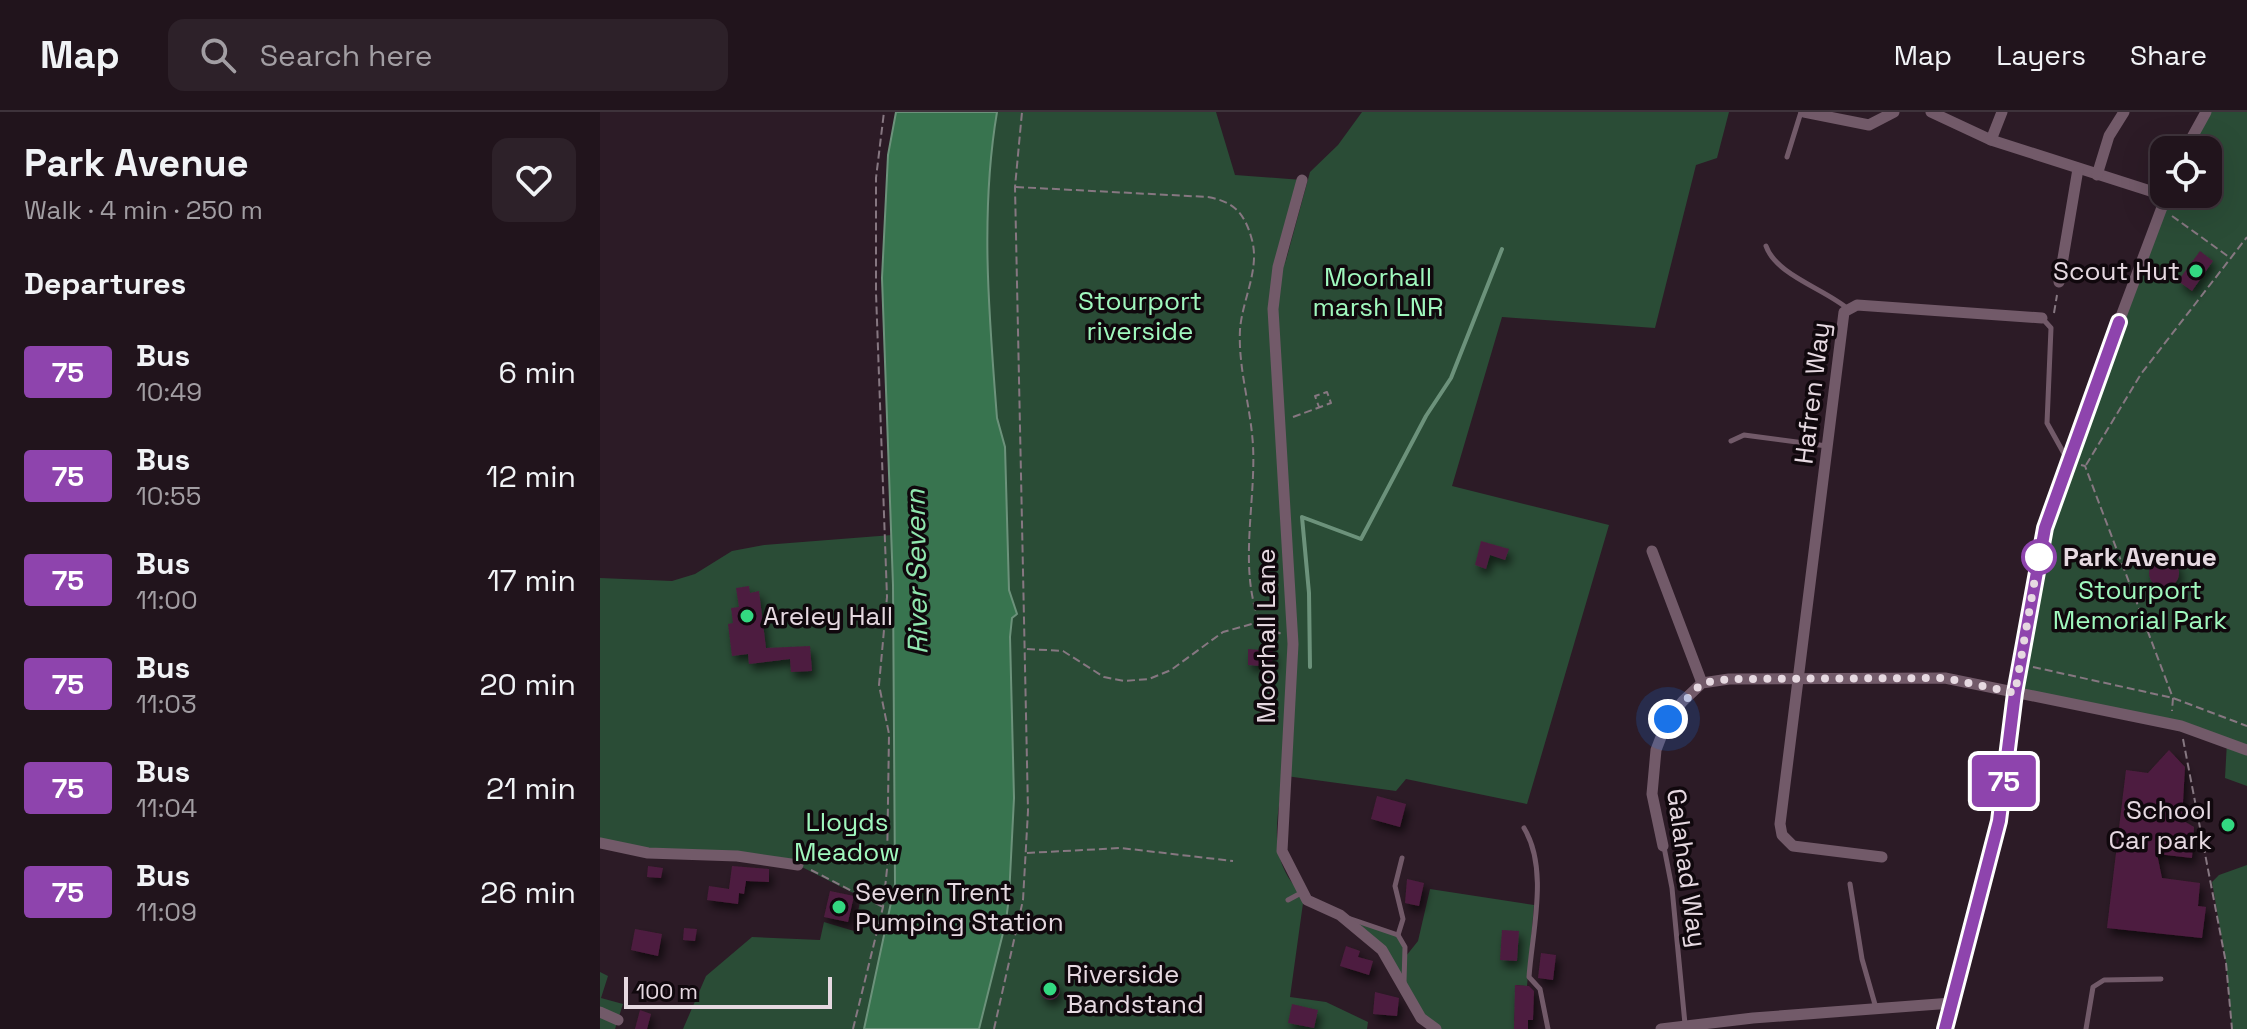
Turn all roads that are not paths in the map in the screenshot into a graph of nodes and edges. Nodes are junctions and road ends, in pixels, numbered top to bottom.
1 (1802, 112) edge
2 (1894, 112) edge
3 (1931, 112) edge
4 (2002, 112) edge
5 (2124, 112) edge
6 (2206, 112) edge
7 (2193, 136) edge
8 (1991, 140) junction
9 (1787, 157) dead end
10 (2078, 169) junction
11 (2097, 175) junction
12 (1302, 180) dead end
13 (2150, 190) edge
14 (2161, 208) edge
15 (1766, 246) dead end
16 (2059, 282) road end
17 (1849, 309) junction
18 (2046, 323) joint
19 (1731, 441) dead end
20 (1828, 447) junction
21 (2067, 460) junction
22 (1652, 551) dead end
23 (1796, 679) junction
24 (1702, 683) junction
25 (2015, 693) junction
26 (2247, 750) edge
27 (1524, 828) dead end
28 (600, 843) edge
29 (1663, 846) joint
30 (1882, 857) dead end
31 (1402, 858) dead end
32 (798, 865) road end
33 (1850, 884) dead end
34 (1302, 893) junction
35 (1288, 900) dead end
36 (1340, 915) junction
37 (1398, 935) junction
38 (2161, 979) dead end
39 (1404, 982) junction
40 (1952, 1003) junction
41 (1877, 1009) junction
42 (600, 1012) edge
43 (618, 1020) dead end
44 (1685, 1027) junction
45 (1436, 1029) edge
46 (1548, 1029) edge
47 (1661, 1029) edge
48 (1945, 1029) edge
49 (2086, 1029) edge

1 - 2 street
1 - 9 lane
3 - 8 street
4 - 8 street
5 - 11 street
6 - 7 street
8 - 10 street
10 - 11 street
10 - 16 street
11 - 13 street
12 - 34 street, Moorhall Lane
14 - 21 street
15 - 17 lane
17 - 18 street, Hafren Way
17 - 20 street, Hafren Way
18 - 21 lane
19 - 20 lane
20 - 23 street, Hafren Way
21 - 25 street
22 - 24 street
23 - 24 street
23 - 25 street
23 - 30 street, Hafren Way
24 - 29 street, Galahad Way
25 - 26 street
25 - 40 street
27 - 46 lane
28 - 32 street
29 - 44 lane, Galahad Way
31 - 37 lane
33 - 41 lane
34 - 35 lane
34 - 36 street
36 - 37 lane
36 - 39 street
37 - 39 lane
38 - 49 lane
39 - 45 street
40 - 41 street
40 - 48 street
41 - 44 street
42 - 43 street
44 - 47 street

